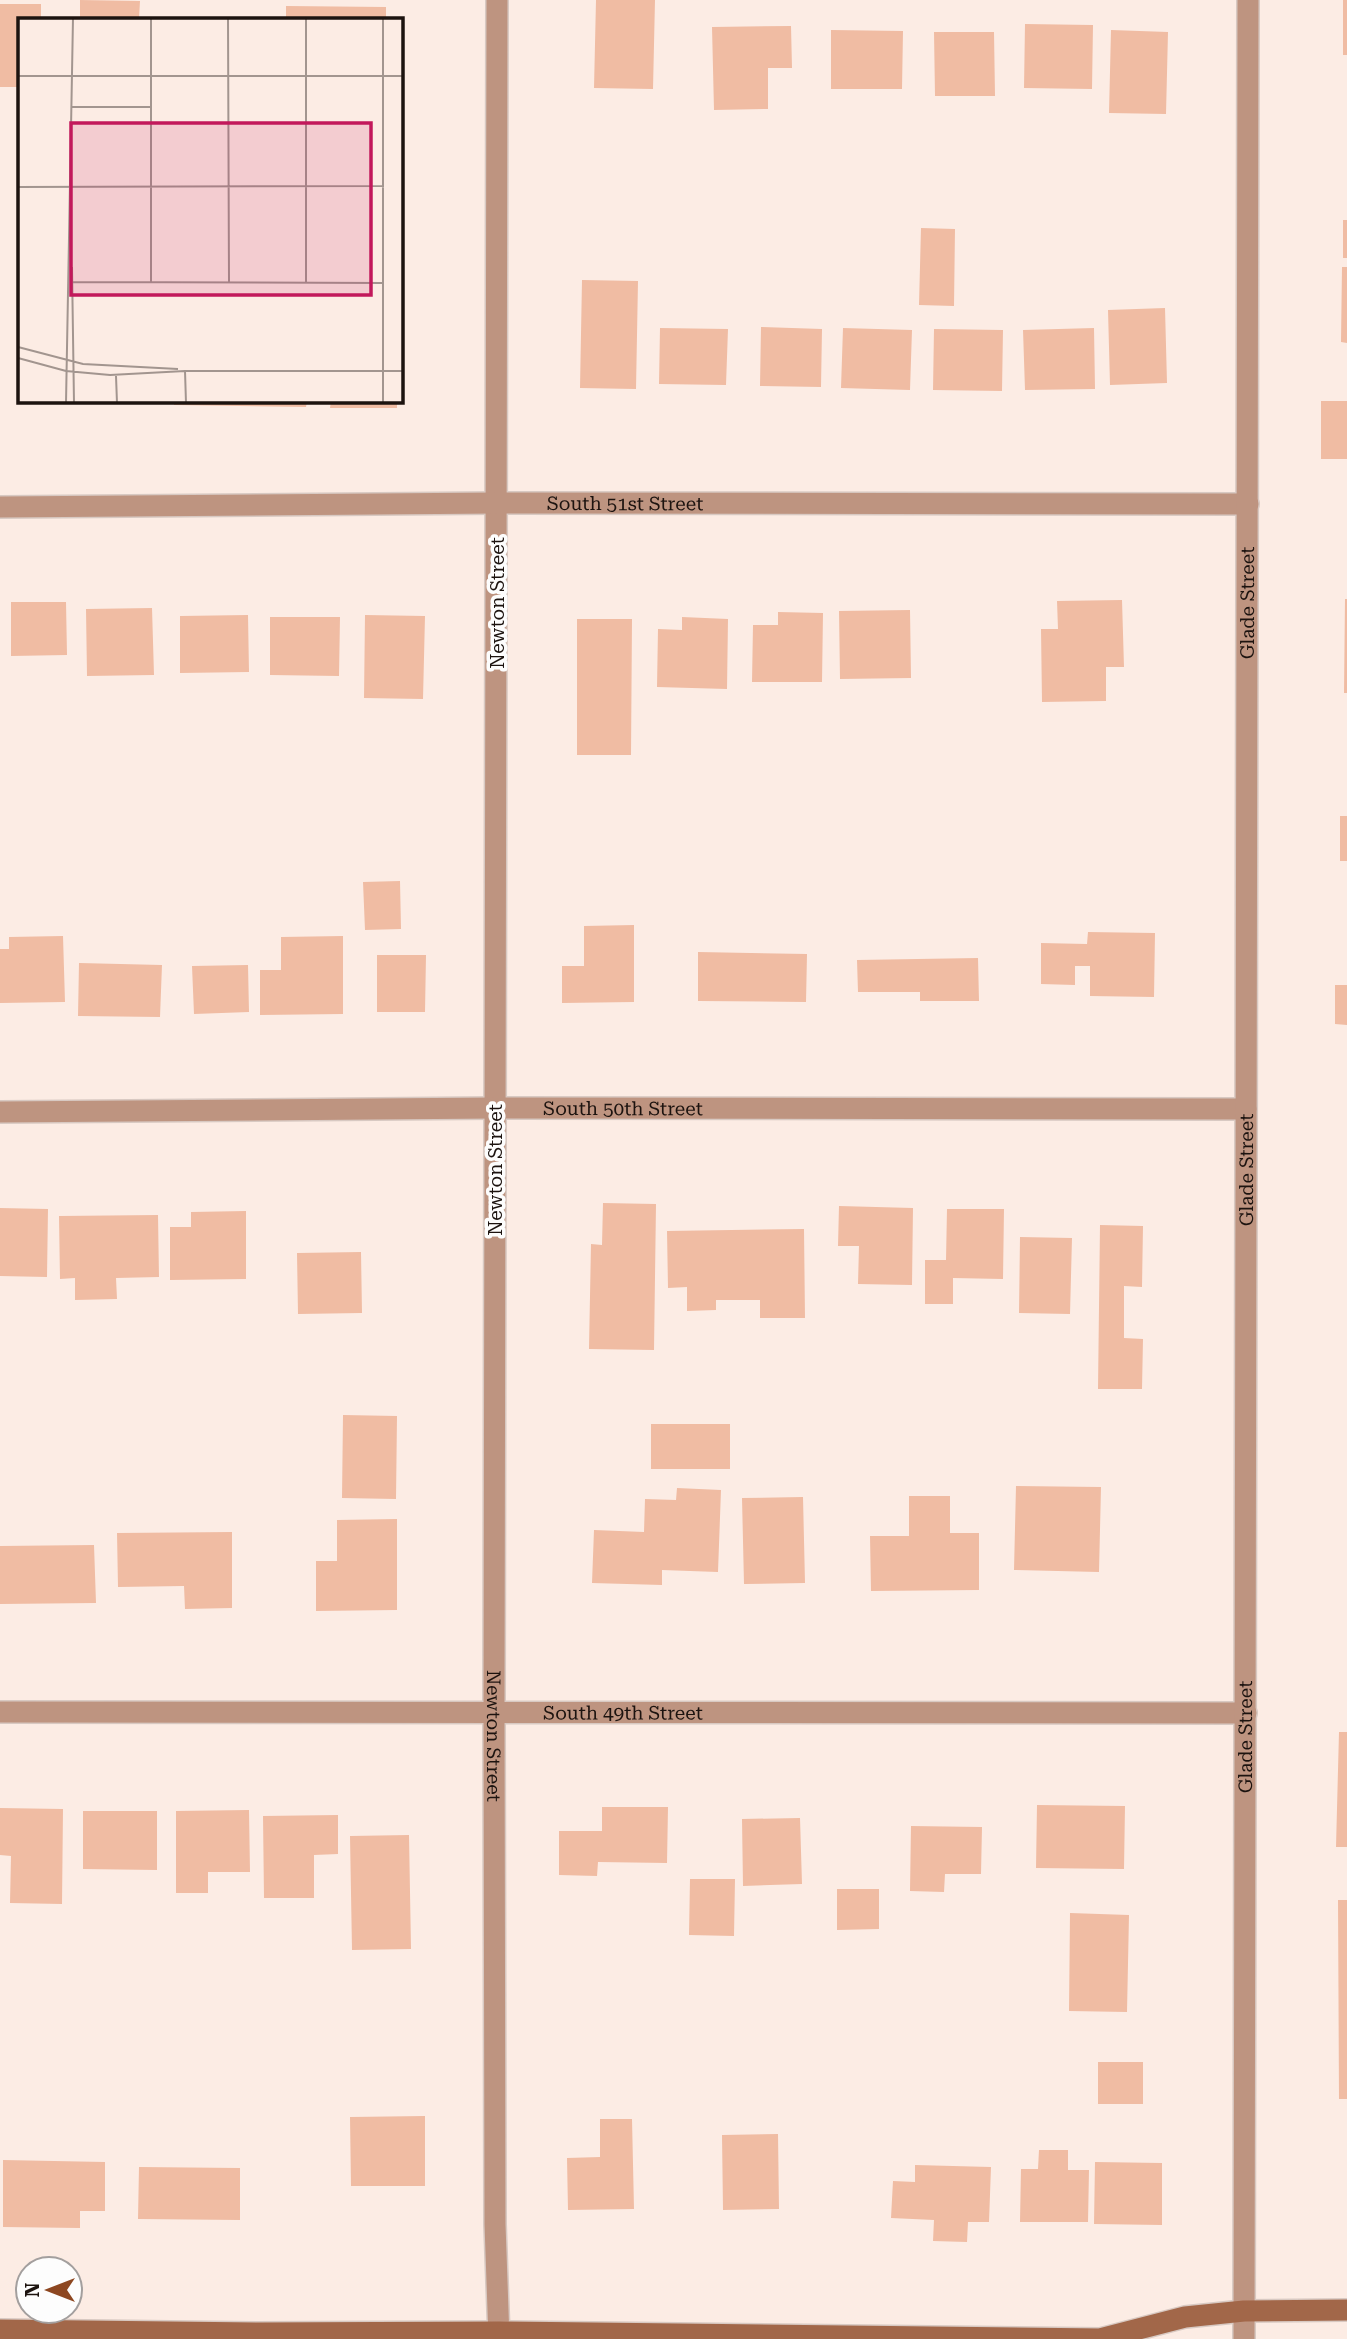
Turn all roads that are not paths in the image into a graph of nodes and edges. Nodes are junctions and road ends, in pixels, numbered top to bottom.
1 (497, 0) edge
2 (1248, 0) edge
3 (497, 503) junction
4 (1248, 504) junction
5 (0, 508) edge
6 (495, 1108) junction
7 (1247, 1109) junction
8 (0, 1112) edge
9 (0, 1712) edge
10 (494, 1713) junction
11 (1246, 1713) junction
12 (1347, 2310) edge
13 (1244, 2311) junction
14 (0, 2330) edge
15 (499, 2336) edge
16 (1101, 2339) edge
17 (1244, 2339) edge

1 - 3 street, Newton Street
2 - 4 street, Glade Street
3 - 4 street, South 51st Street
3 - 5 street, South 51st Street
3 - 6 street, Newton Street
4 - 7 street, Glade Street
6 - 7 street, South 50th Street
6 - 8 street, South 50th Street
6 - 10 street, Newton Street
7 - 11 street, Glade Street
9 - 10 street, South 49th Street
10 - 11 street, South 49th Street
10 - 15 street, Newton Street
11 - 13 street, Glade Street
12 - 13 main road
13 - 16 main road
13 - 17 street, Glade Street
14 - 15 main road
15 - 16 main road

